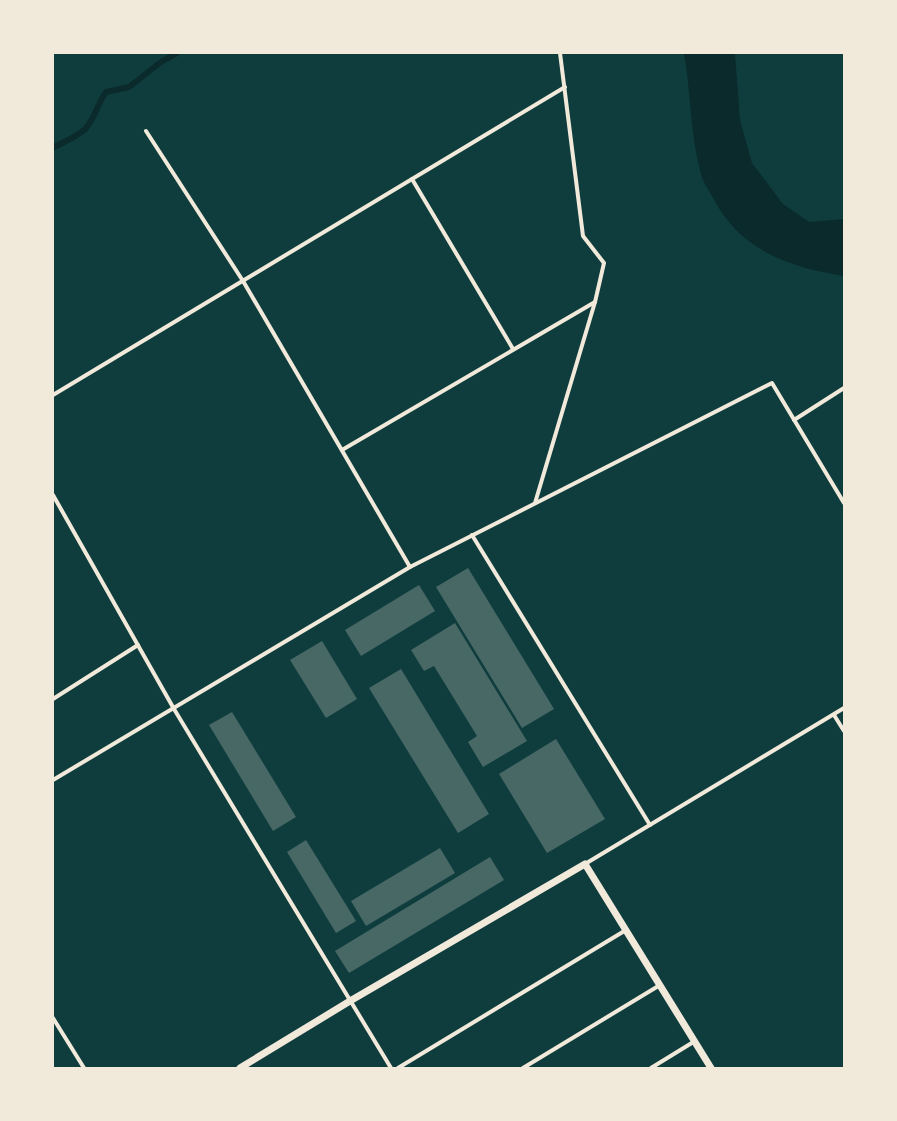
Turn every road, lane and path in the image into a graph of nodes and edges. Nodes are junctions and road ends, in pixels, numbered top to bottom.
1 (560, 53) edge
2 (565, 87) junction
3 (146, 131) dead end
4 (412, 179) junction
5 (243, 281) junction
6 (596, 302) junction
7 (513, 349) junction
8 (844, 388) edge
9 (53, 395) edge
10 (794, 420) junction
11 (342, 450) junction
12 (53, 496) edge
13 (844, 502) edge
14 (535, 504) junction
15 (472, 535) junction
16 (410, 567) junction
17 (138, 645) junction
18 (53, 699) edge
19 (844, 708) edge
20 (174, 709) junction
21 (834, 715) junction
22 (844, 731) edge
23 (53, 780) edge
24 (650, 825) junction
25 (585, 864) junction
26 (626, 930) junction
27 (660, 985) junction
28 (350, 1001) junction
29 (53, 1018) edge
30 (695, 1041) junction
31 (84, 1068) edge
32 (240, 1068) edge
33 (391, 1068) edge
34 (398, 1068) edge
35 (523, 1068) edge
36 (651, 1068) edge
37 (711, 1068) edge

1 - 2 street
2 - 4 street
2 - 6 street
3 - 5 street
4 - 5 street
4 - 7 street
5 - 9 street
5 - 11 street
6 - 7 street
6 - 14 street
7 - 11 street
8 - 10 street
10 - 13 street
10 - 14 street
11 - 16 street
12 - 17 street
14 - 15 street
15 - 16 street
15 - 24 street
16 - 20 street
17 - 18 street
17 - 20 street
19 - 21 street
20 - 23 street
20 - 28 street
21 - 22 street
21 - 24 street
24 - 25 street
25 - 26 street
25 - 28 street
26 - 27 street
26 - 34 street
27 - 30 street
27 - 35 street
28 - 32 street
28 - 33 street
29 - 31 street
30 - 36 street
30 - 37 street

